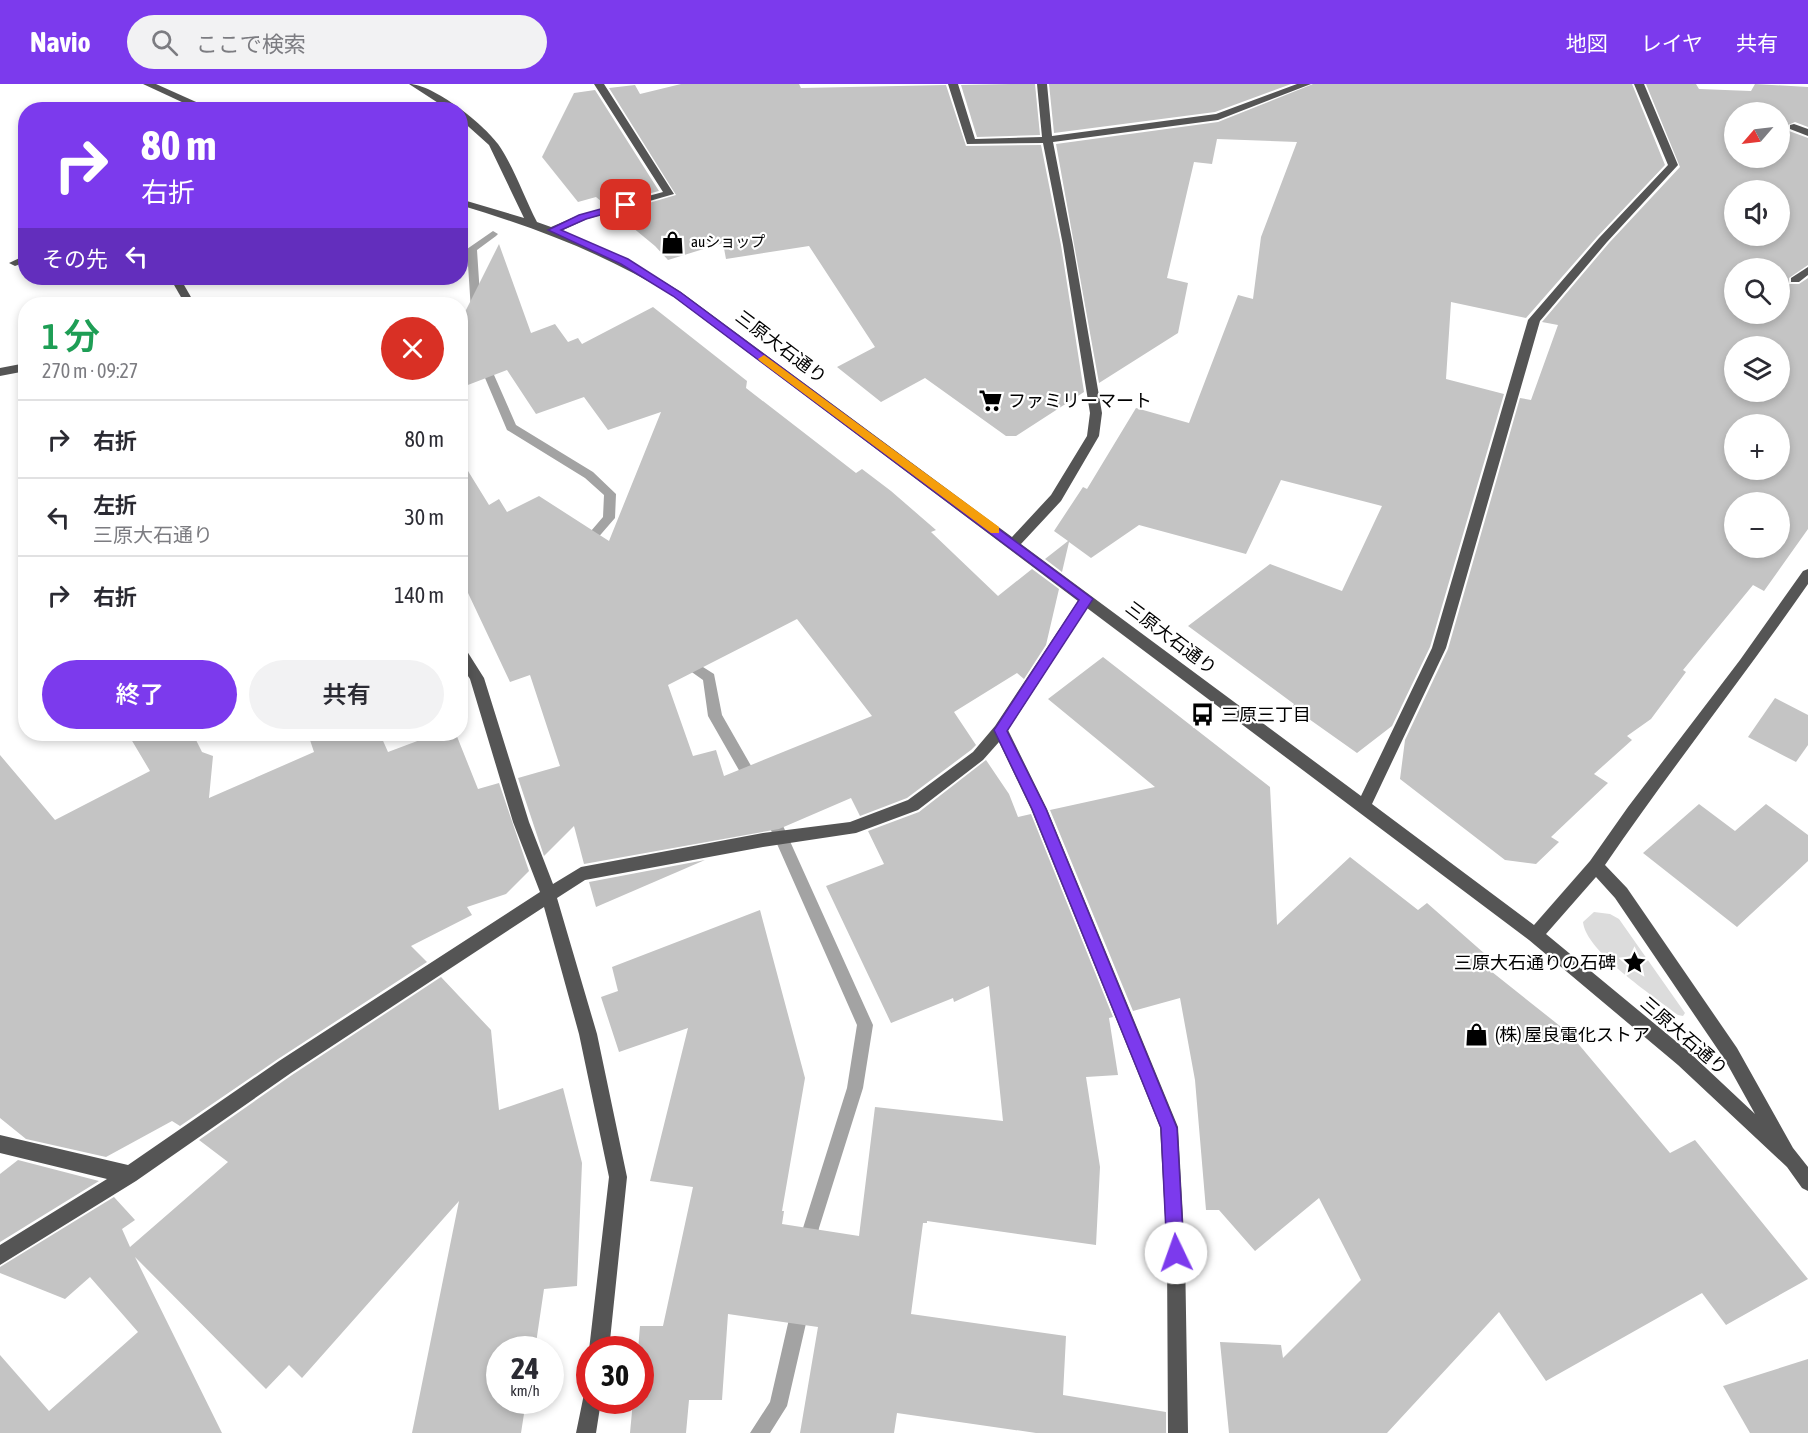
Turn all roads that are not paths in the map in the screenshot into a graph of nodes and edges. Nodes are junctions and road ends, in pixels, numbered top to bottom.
1 (148, 84) edge
2 (414, 84) edge
3 (599, 84) edge
4 (953, 84) edge
5 (1042, 84) edge
6 (1306, 84) edge
7 (1639, 84) edge
8 (190, 102) edge
9 (444, 102) edge
10 (468, 121) edge
11 (1794, 127) dead end
12 (1808, 133) edge
13 (1047, 140) junction
14 (468, 204) edge
15 (532, 223) junction
16 (553, 230) junction
17 (1808, 270) edge
18 (1795, 280) dead end
19 (18, 369) edge
20 (0, 372) edge
21 (1013, 544) junction
22 (1808, 574) edge
23 (1086, 599) junction
24 (468, 664) edge
25 (1000, 730) junction
26 (1364, 806) junction
27 (1596, 866) junction
28 (548, 893) junction
29 (1535, 935) junction
30 (0, 1144) edge
31 (1793, 1161) junction
32 (130, 1175) junction
33 (1808, 1182) edge
34 (0, 1256) edge
35 (601, 1336) edge
36 (589, 1414) edge
37 (586, 1433) edge
38 (1178, 1433) edge

1 - 8 street
2 - 9 street
3 - 16 street
4 - 13 street
5 - 13 street
6 - 13 street
7 - 26 street
10 - 15 street
11 - 12 street
13 - 21 street
14 - 15 street, 三原大石通り
15 - 16 street, 三原大石通り
16 - 21 street, 三原大石通り
17 - 18 street
19 - 20 street
21 - 23 street, 三原大石通り
22 - 27 street
23 - 25 street
23 - 26 street, 三原大石通り
24 - 28 street
25 - 28 street
25 - 38 street
26 - 29 street, 三原大石通り
27 - 29 street
27 - 31 street
28 - 32 street
28 - 35 street
29 - 31 street, 三原大石通り
30 - 32 street
31 - 33 street, 三原大石通り
32 - 34 street
36 - 37 street

